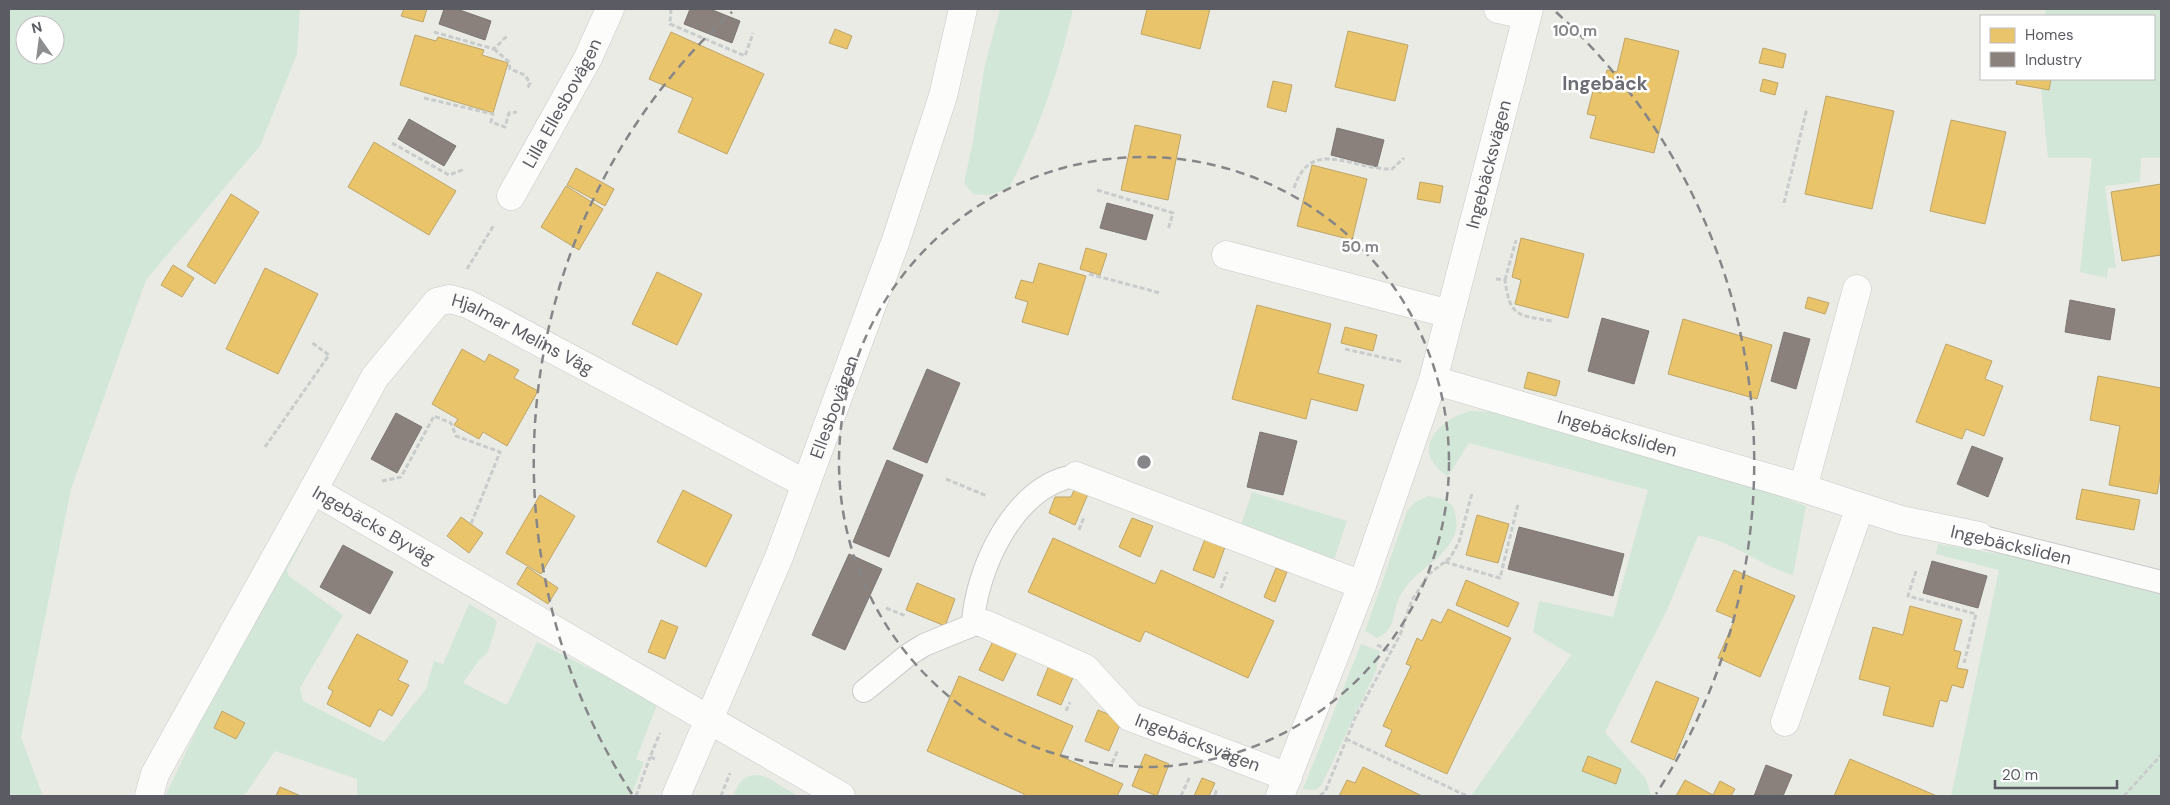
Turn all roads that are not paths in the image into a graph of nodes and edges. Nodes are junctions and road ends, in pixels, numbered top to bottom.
1 (610, 9) edge
2 (963, 9) edge
3 (1498, 9) edge
4 (1528, 12) edge
5 (511, 196) road end
6 (1226, 255) dead end
7 (1857, 289) dead end
8 (1450, 314) junction
9 (1434, 375) junction
10 (1076, 476) joint
11 (806, 484) junction
12 (1803, 488) junction
13 (313, 490) junction
14 (1860, 508) junction
15 (1979, 536) joint
16 (2161, 582) edge
17 (1362, 586) junction
18 (979, 624) junction
19 (864, 691) dead end
20 (710, 719) junction
21 (1785, 722) dead end
22 (1284, 787) edge
23 (149, 796) edge
24 (676, 796) edge
25 (841, 796) edge

1 - 5 street, Lilla Ellesbovägen
2 - 11 street, Ellesbovägen
3 - 4 street, Ingebäcksvägen
4 - 8 street, Ingebäcksvägen
6 - 8 street
7 - 12 street
8 - 9 street, Ingebäcksvägen
9 - 12 street, Ingebäcksliden
9 - 17 street, Ingebäcksvägen
10 - 17 street
10 - 18 lane
11 - 13 street, Hjalmar Melins Väg
11 - 20 street, Ellesbovägen
12 - 14 street, Ingebäcksliden
13 - 20 street, Ingebäcks Byväg
13 - 23 street, Ingebäcks Byväg
14 - 15 street, Ingebäcksliden
14 - 21 street
15 - 16 lane, Ingebäcksliden
17 - 22 street, Ingebäcksvägen
18 - 19 lane
18 - 22 street, Ingebäcksvägen
20 - 24 street, Ellesbovägen
20 - 25 street

